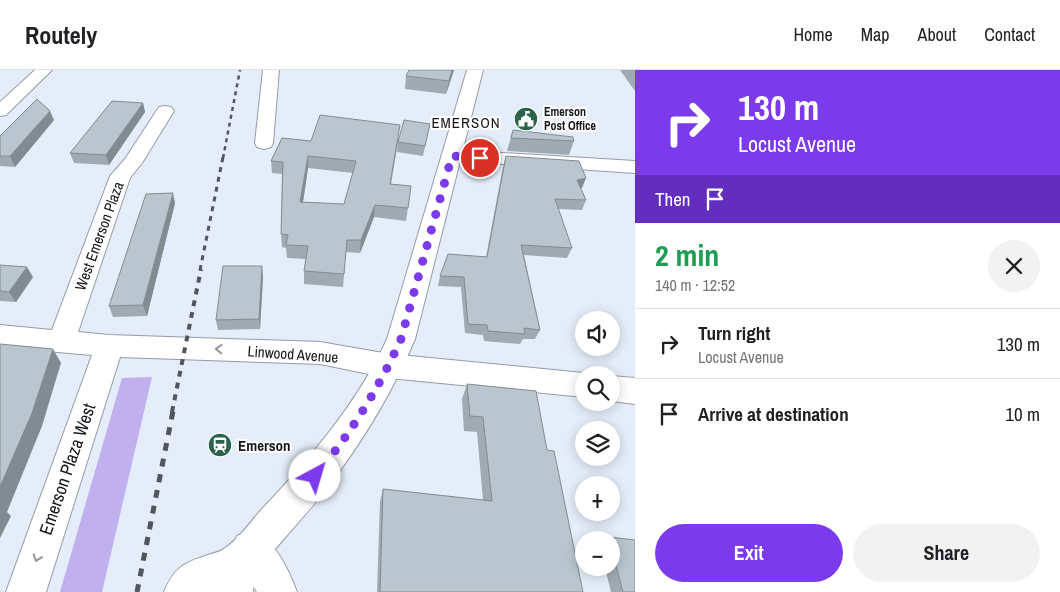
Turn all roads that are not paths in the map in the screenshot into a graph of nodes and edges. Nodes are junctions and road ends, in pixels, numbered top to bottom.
1 (44, 70) edge
2 (271, 70) edge
3 (475, 70) edge
4 (0, 111) edge
5 (165, 111) dead end
6 (264, 143) dead end
7 (452, 156) junction
8 (635, 167) edge
9 (0, 336) edge
10 (61, 342) junction
11 (109, 346) junction
12 (389, 366) junction
13 (575, 385) edge
14 (620, 389) edge
15 (635, 391) edge
16 (240, 568) edge
17 (26, 592) edge
18 (184, 592) edge
19 (277, 592) edge

1 - 4 street
2 - 6 street
3 - 7 street
5 - 10 street, West Emerson Plaza
7 - 8 street
7 - 12 street
9 - 10 street, Linwood Avenue
10 - 11 street, Linwood Avenue
12 -> 11 street, Linwood Avenue
11 -> 17 street, Emerson Plaza West
12 - 13 street, Linwood Avenue
12 - 16 street
14 - 15 street
16 - 18 street
16 - 19 street

